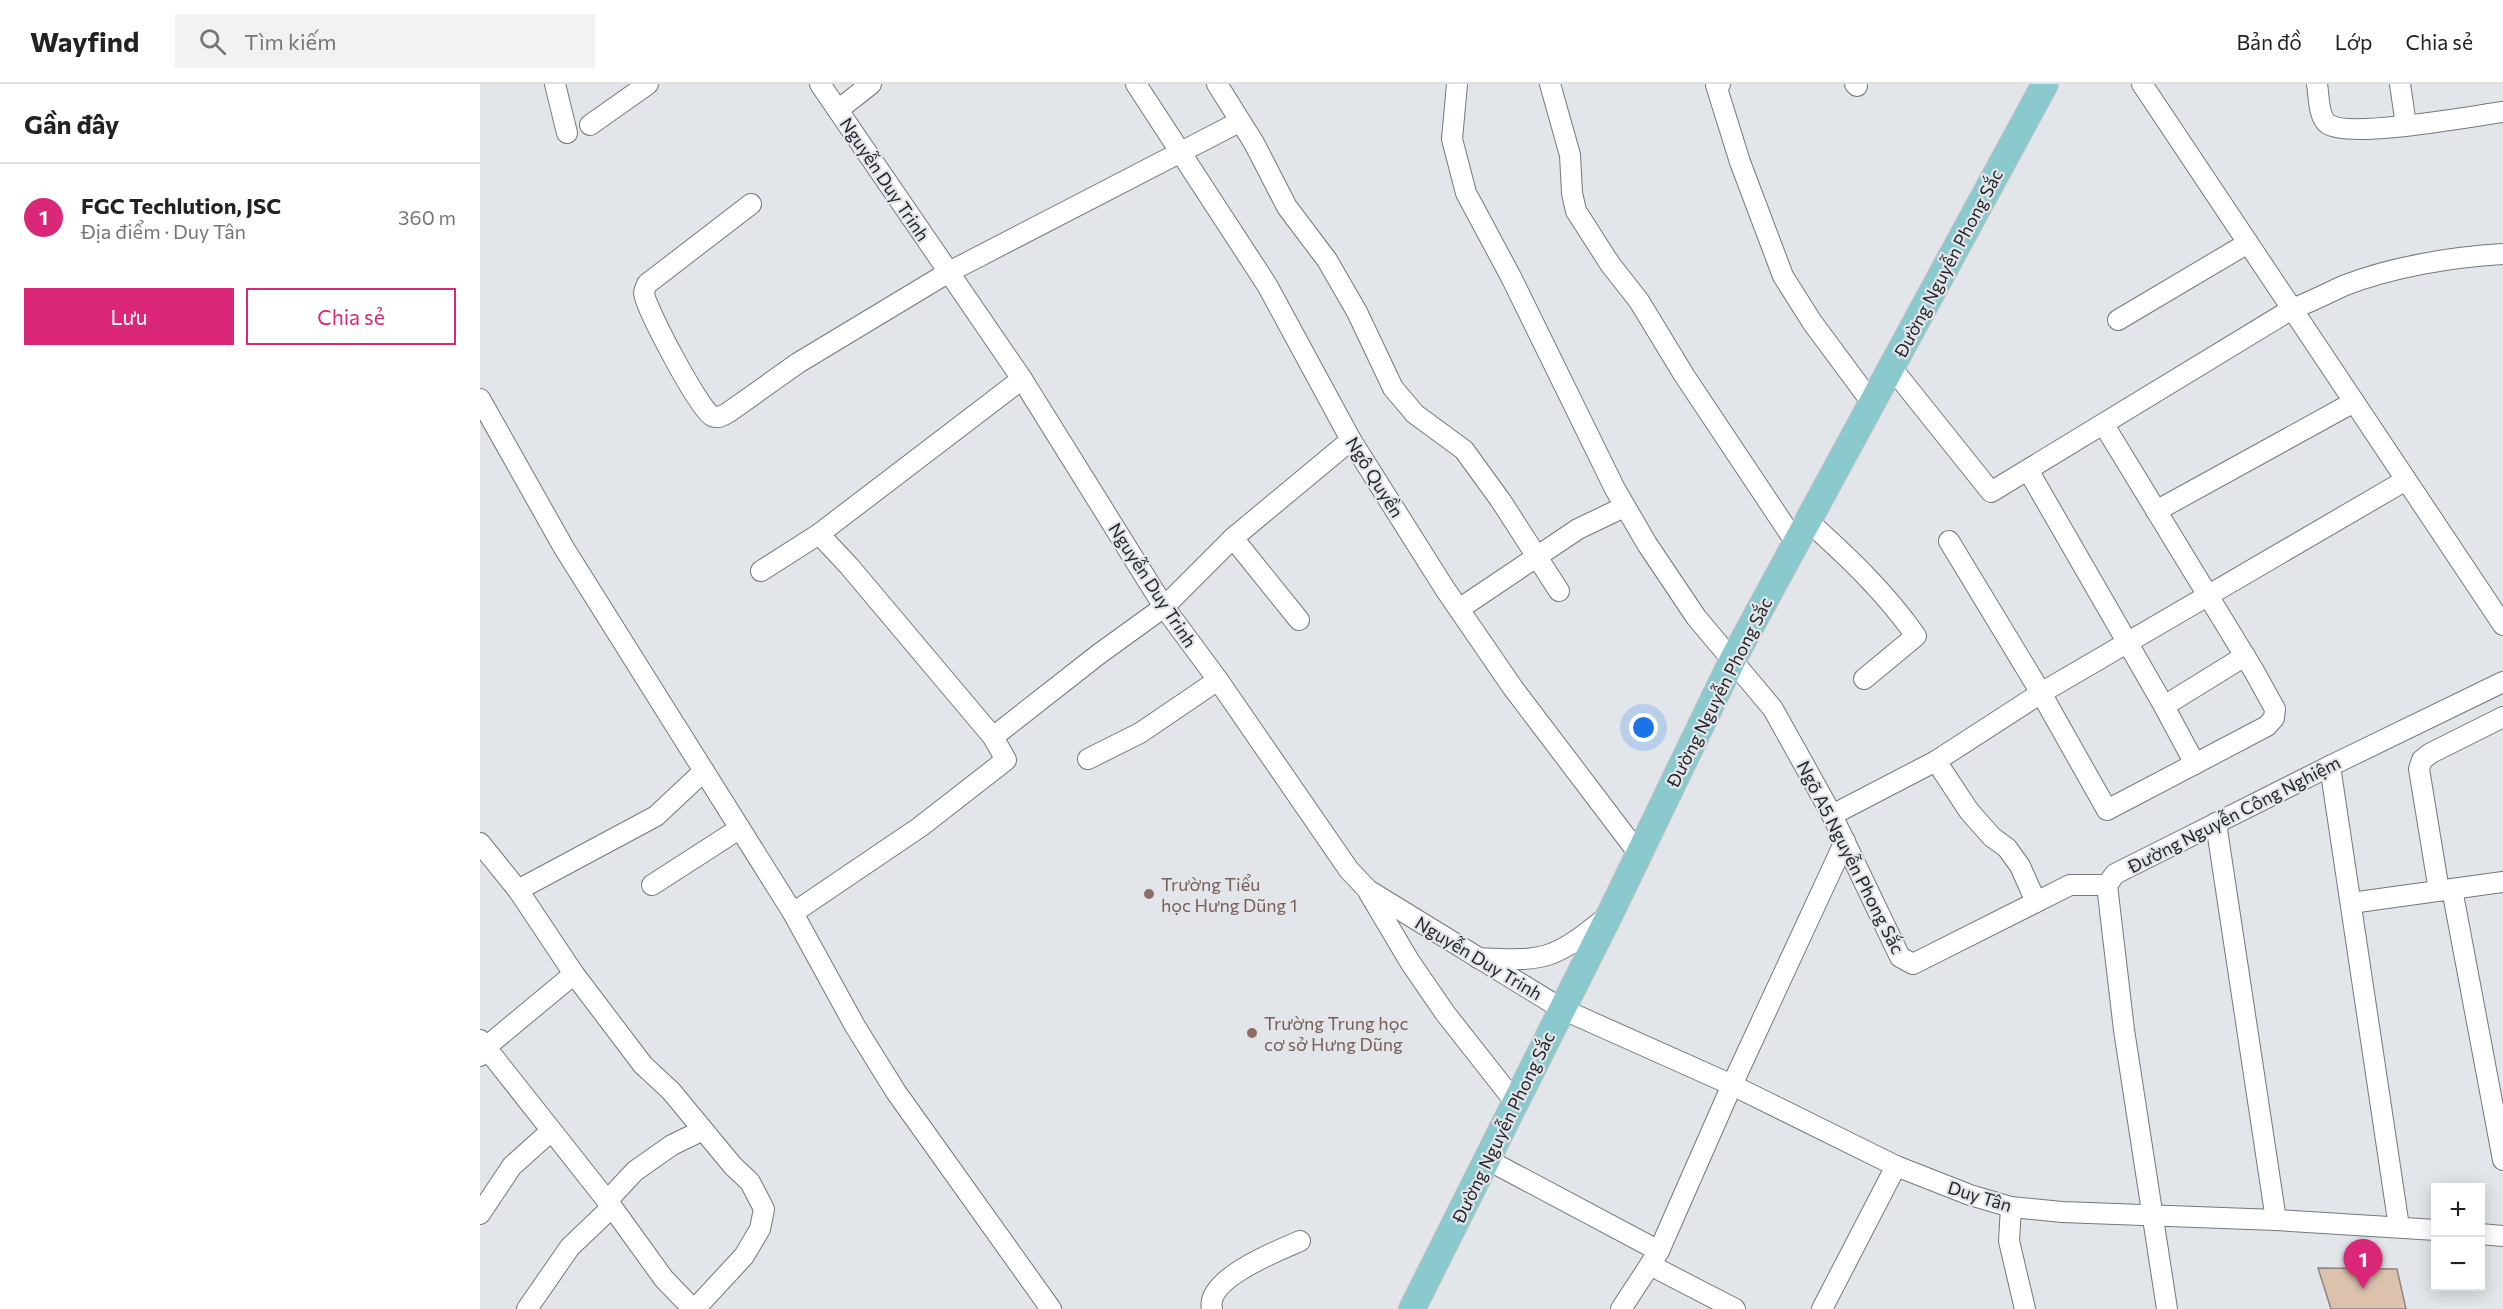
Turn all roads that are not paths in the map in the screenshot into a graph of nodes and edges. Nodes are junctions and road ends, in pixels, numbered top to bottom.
1 (555, 84) edge
2 (648, 84) edge
3 (820, 84) edge
4 (871, 84) edge
5 (1136, 84) edge
6 (1217, 84) edge
7 (1457, 84) edge
8 (1550, 84) edge
9 (2045, 84) edge
10 (2142, 84) edge
11 (2318, 84) edge
12 (2400, 84) edge
13 (1718, 85) edge
14 (838, 110) junction
15 (2503, 112) edge
16 (1239, 122) junction
17 (590, 125) dead end
18 (2406, 125) junction
19 (567, 133) dead end
20 (1180, 152) junction
21 (751, 204) dead end
22 (2248, 243) junction
23 (2503, 254) edge
24 (949, 272) junction
25 (2292, 309) junction
26 (2118, 320) dead end
27 (1891, 367) junction
28 (1022, 379) junction
29 (480, 399) edge
30 (2354, 402) junction
31 (1872, 403) junction
32 (2104, 424) junction
33 (1351, 441) junction
34 (2028, 470) junction
35 (2406, 480) junction
36 (1624, 507) junction
37 (2156, 511) junction
38 (1808, 521) junction
39 (819, 534) junction
40 (1233, 538) junction
41 (1949, 541) dead end
42 (1796, 543) junction
43 (1537, 556) junction
44 (761, 572) dead end
45 (1559, 591) dead end
46 (2207, 595) junction
47 (1164, 607) junction
48 (1459, 609) junction
49 (1299, 620) dead end
50 (2503, 624) edge
51 (2128, 642) junction
52 (2245, 656) junction
53 (1733, 659) junction
54 (1864, 679) dead end
55 (1218, 680) junction
56 (2503, 682) edge
57 (2041, 693) junction
58 (2480, 693) junction
59 (2164, 706) junction
60 (2498, 720) edge
61 (993, 737) junction
62 (1088, 759) dead end
63 (1936, 761) junction
64 (2195, 764) junction
65 (2330, 766) junction
66 (704, 771) junction
67 (1832, 814) junction
68 (2216, 823) junction
69 (739, 829) junction
70 (1845, 841) junction
71 (480, 843) edge
72 (1639, 854) junction
73 (2503, 882) edge
74 (652, 885) dead end
75 (2107, 885) junction
76 (1368, 890) junction
77 (2446, 890) junction
78 (518, 891) junction
79 (2036, 902) junction
80 (2351, 903) junction
81 (793, 914) junction
82 (1610, 914) junction
83 (1477, 958) junction
84 (574, 974) junction
85 (1562, 1009) junction
86 (482, 1048) edge
87 (1732, 1084) junction
88 (1515, 1102) junction
89 (703, 1130) junction
90 (550, 1131) junction
91 (1488, 1160) junction
92 (2503, 1160) edge
93 (1896, 1166) junction
94 (609, 1204) junction
95 (2011, 1207) junction
96 (480, 1214) edge
97 (2151, 1215) junction
98 (2276, 1220) junction
99 (2399, 1227) junction
100 (2431, 1230) edge
101 (2485, 1234) edge
102 (2503, 1236) edge
103 (1300, 1240) dead end
104 (1655, 1258) junction
105 (1418, 1307) edge
106 (527, 1309) edge
107 (694, 1309) edge
108 (1051, 1309) edge
109 (1212, 1309) edge
110 (1622, 1309) edge
111 (1735, 1309) edge
112 (1822, 1309) edge
113 (2025, 1309) edge
114 (2167, 1309) edge

1 - 19 street
2 - 17 street
3 - 14 street, Nguyễn Duy Trinh
4 - 14 street
5 - 20 street, Ngô Quyền
6 - 16 street
7 - 36 street, Ngõ A5 Nguyễn Phong Sắc
8 - 42 street
9 - 27 main road, Đường Nguyễn Phong Sắc
10 - 22 street
11 - 18 street
12 - 18 street
13 - 31 street
14 - 24 street, Nguyễn Duy Trinh
15 - 18 street
16 - 20 street
16 - 43 street
20 - 24 street
20 - 33 street, Ngô Quyền
21 - 24 street
22 - 25 street
22 - 26 street
23 - 25 street
24 - 28 street, Nguyễn Duy Trinh
25 - 30 street
25 - 32 street
27 - 31 main road, Đường Nguyễn Phong Sắc
27 - 34 street
28 - 39 street
28 - 47 street, Nguyễn Duy Trinh
29 - 66 street
30 - 35 street
30 - 37 street
31 - 38 main road, Đường Nguyễn Phong Sắc
32 - 34 street
32 - 37 street
33 - 40 street
33 - 48 street, Ngô Quyền
34 - 51 street
35 - 46 street
35 - 50 street
36 - 43 street
36 - 53 street, Ngõ A5 Nguyễn Phong Sắc
37 - 46 street
38 - 42 main road, Đường Nguyễn Phong Sắc
38 - 54 street
39 - 44 street
39 - 61 street
40 - 47 street
40 - 49 street
41 - 57 street
42 - 53 main road, Đường Nguyễn Phong Sắc
43 - 45 street
43 - 48 street
46 - 51 street
46 - 52 street
47 - 55 street, Nguyễn Duy Trinh
47 - 61 street
48 - 72 street, Ngô Quyền
51 - 57 street
51 - 59 street
52 - 59 street
52 - 64 street
53 - 67 street, Ngõ A5 Nguyễn Phong Sắc
53 - 72 main road, Đường Nguyễn Phong Sắc
55 - 62 street
55 - 76 street, Nguyễn Duy Trinh
56 - 58 street, Đường Nguyễn Công Nghiệm
57 - 63 street
57 - 64 street
58 - 60 street
58 - 65 street, Đường Nguyễn Công Nghiệm
59 - 64 street
60 - 77 street
61 - 81 street
63 - 67 street
63 - 79 street
65 - 68 street, Đường Nguyễn Công Nghiệm
65 - 80 street
66 - 69 street
66 - 78 street
67 - 70 street, Ngõ A5 Nguyễn Phong Sắc
68 - 75 street, Đường Nguyễn Công Nghiệm
68 - 98 street
69 - 74 street
69 - 81 street
70 - 79 street, Ngõ A5 Nguyễn Phong Sắc
70 - 87 street
71 - 78 street
72 - 82 main road, Đường Nguyễn Phong Sắc
73 - 77 street
75 - 79 street, Ngõ A5 Nguyễn Phong Sắc
75 - 97 street
76 - 83 street, Nguyễn Duy Trinh
76 - 88 street
77 - 80 street
77 - 92 street
78 - 84 street
80 - 99 street
81 - 108 street
82 - 83 street
82 - 85 main road, Đường Nguyễn Phong Sắc
83 - 85 street, Nguyễn Duy Trinh
84 - 86 street
84 - 89 street
85 - 87 street, Duy Tân
85 - 88 main road, Đường Nguyễn Phong Sắc
86 - 90 street
87 - 93 street, Duy Tân
87 - 104 street
88 - 91 main road, Đường Nguyễn Phong Sắc
89 - 94 street
89 - 107 street
90 - 94 street
90 - 96 street
91 - 104 street
91 - 105 main road, Đường Nguyễn Phong Sắc
93 - 95 street, Duy Tân
93 - 112 street
94 - 106 street
94 - 107 street
95 - 97 street, Duy Tân
95 - 113 street
97 - 98 street, Duy Tân
97 - 114 street
98 - 99 street, Duy Tân
99 - 100 street, Duy Tân
101 - 102 street
103 - 109 street
104 - 110 street
104 - 111 street

